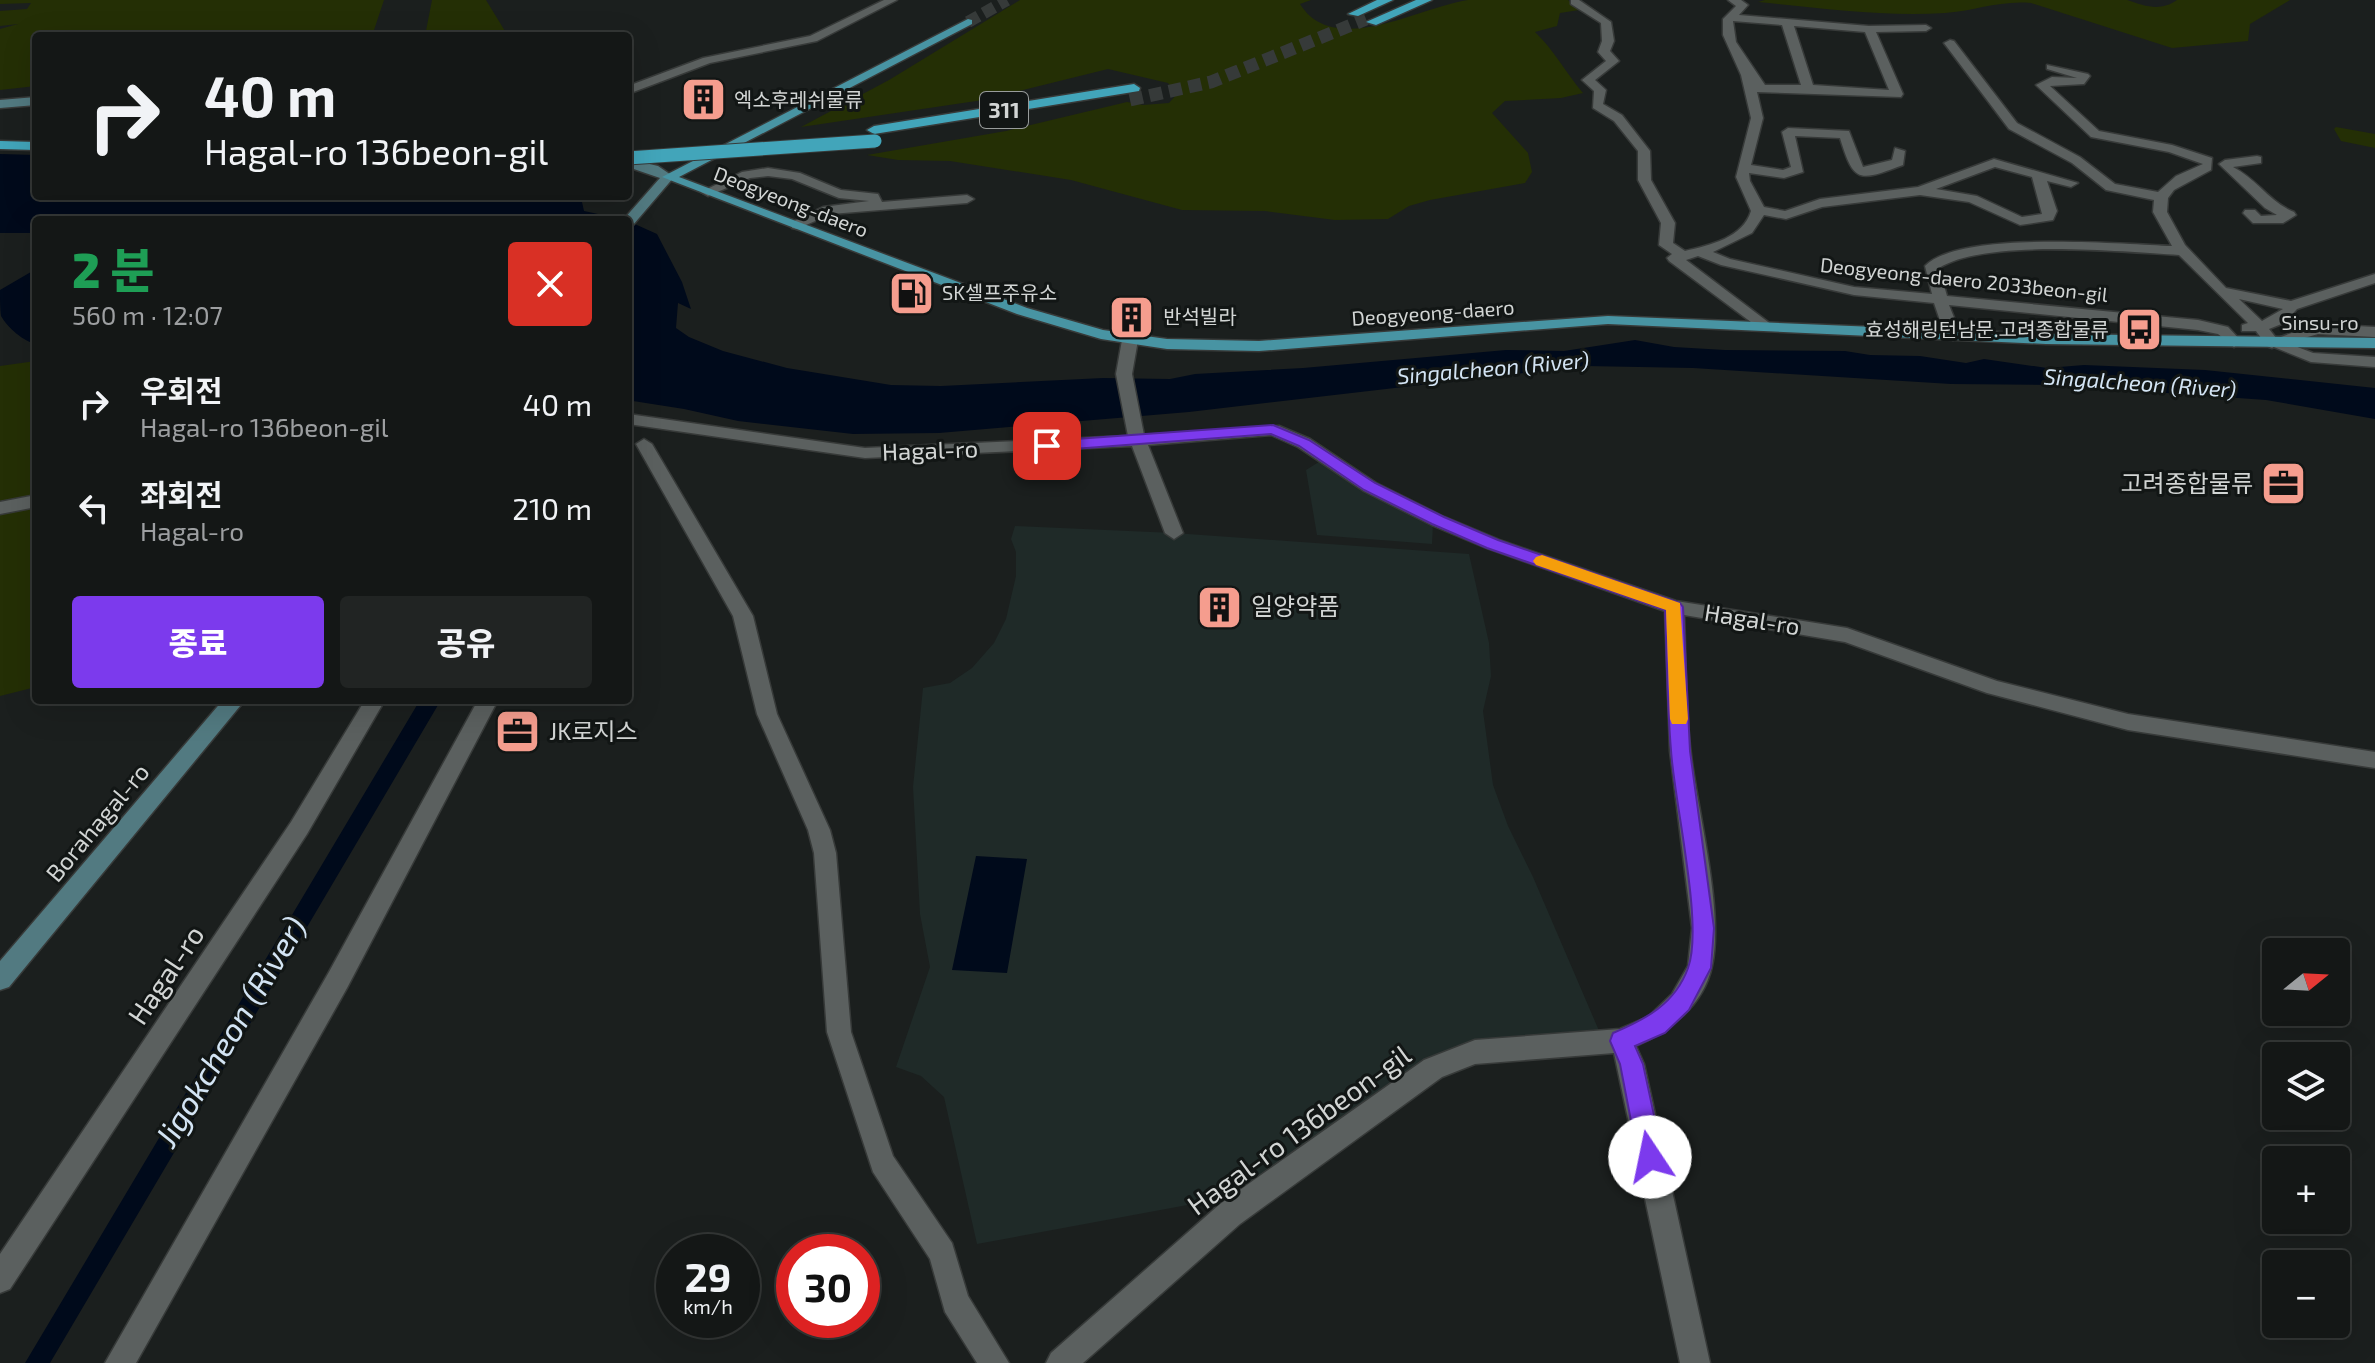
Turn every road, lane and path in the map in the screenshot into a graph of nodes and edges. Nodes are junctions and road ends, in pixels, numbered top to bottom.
1 (892, 0) edge
2 (1376, 0) edge
3 (1389, 0) edge
4 (1409, 0) edge
5 (1426, 0) edge
6 (1733, 0) edge
7 (1575, 2) edge
8 (1360, 16) junction
9 (1730, 17) junction
10 (968, 22) tunnel mouth
11 (1787, 22) junction
12 (1926, 28) dead end
13 (1869, 29) junction
14 (1950, 43) dead end
15 (1737, 56) junction
16 (2051, 67) dead end
17 (632, 88) edge
18 (1808, 88) junction
19 (1132, 94) tunnel mouth
20 (32, 101) edge
21 (0, 104) edge
22 (874, 136) junction
23 (0, 137) edge
24 (32, 138) edge
25 (0, 145) edge
26 (32, 146) edge
27 (632, 147) edge
28 (1899, 151) dead end
29 (2257, 160) dead end
30 (632, 162) edge
31 (632, 162) edge
32 (632, 164) edge
33 (2207, 164) junction
34 (2226, 167) junction
35 (1743, 168) junction
36 (2038, 174) junction
37 (668, 177) junction
38 (2071, 183) dead end
39 (1920, 191) junction
40 (708, 192) junction
41 (2161, 197) junction
42 (967, 199) dead end
43 (647, 200) junction
44 (873, 208) junction
45 (1758, 210) junction
46 (2250, 213) dead end
47 (632, 217) edge
48 (797, 225) junction
49 (2182, 251) junction
50 (1703, 253) junction
51 (1684, 256) junction
52 (2375, 278) edge
53 (2224, 292) junction
54 (1940, 299) junction
55 (2292, 306) junction
56 (1764, 325) junction
57 (2260, 327) junction
58 (2375, 332) edge
59 (1953, 335) junction
60 (2229, 336) junction
61 (1130, 340) junction
62 (2272, 343) junction
63 (2375, 343) edge
64 (2375, 351) edge
65 (2375, 362) edge
66 (632, 420) edge
67 (658, 423) junction
68 (1138, 440) junction
69 (636, 452) edge
70 (32, 502) edge
71 (0, 508) edge
72 (1174, 533) dead end
73 (1674, 607) junction
74 (232, 704) edge
75 (373, 704) edge
76 (486, 704) edge
77 (2375, 760) edge
78 (0, 979) edge
79 (1621, 1041) junction
80 (0, 1279) edge
81 (120, 1363) edge
82 (994, 1363) edge
83 (1061, 1363) edge
84 (1695, 1363) edge

1 - 17 street
2 - 8 highway
3 - 8 highway
4 - 8 highway
5 - 8 highway
6 - 9 street
7 - 51 street
9 - 11 street
9 - 15 street
10 - 37 main road
11 - 13 street
11 - 18 street
12 - 13 street
13 - 18 street
14 - 41 street
15 - 18 street
15 - 35 street
16 - 33 street
19 - 22 highway, 311
20 - 21 main road
22 - 27 highway, 311
22 - 31 highway, 311, bridge
23 - 24 highway
25 - 26 highway
28 - 35 street
29 - 34 street
30 - 37 main road, Deogyeong-daero
32 - 43 main road
33 - 34 street
33 - 41 street
34 - 46 street
35 - 45 street
36 - 38 street
36 - 39 street
36 - 39 street
37 - 40 main road, Deogyeong-daero
37 - 43 main road
39 - 45 street
40 - 44 street
40 - 48 main road, Deogyeong-daero
41 - 49 street
42 - 44 street
43 - 47 main road
44 - 48 street
45 - 50 street
48 - 61 main road, Deogyeong-daero
49 - 53 street
49 - 54 street
50 - 51 street
50 - 54 street, Deogyeong-daero 2033beon-gil
51 - 56 street
52 - 55 street, Deogyeong-daero 2033beon-gil
53 - 55 street
53 - 57 street
54 - 59 street
54 - 60 street, Deogyeong-daero 2033beon-gil
55 - 57 street, Deogyeong-daero 2033beon-gil
56 - 59 main road, Deogyeong-daero
56 - 61 main road, Deogyeong-daero
57 - 60 street, Deogyeong-daero 2033beon-gil
57 - 62 street
58 - 62 street, Deogyeong-daero
59 - 60 main road, Deogyeong-daero
60 - 62 main road, Deogyeong-daero
61 - 68 street
62 - 63 main road, Sinsu-ro
62 - 64 main road, Sinsu-ro
62 - 65 street, Deogyeong-daero
66 - 67 street, Hagal-ro
67 - 68 street, Hagal-ro
67 - 69 street
68 - 72 street
68 - 73 street, Hagal-ro
69 - 82 street
70 - 71 street
73 - 77 street, Hagal-ro
73 - 79 street, Hagal-ro 136beon-gil
74 - 78 main road, Borahagal-ro
75 - 80 street, Hagal-ro
76 - 81 street
79 - 83 street, Hagal-ro 136beon-gil
79 - 84 street

